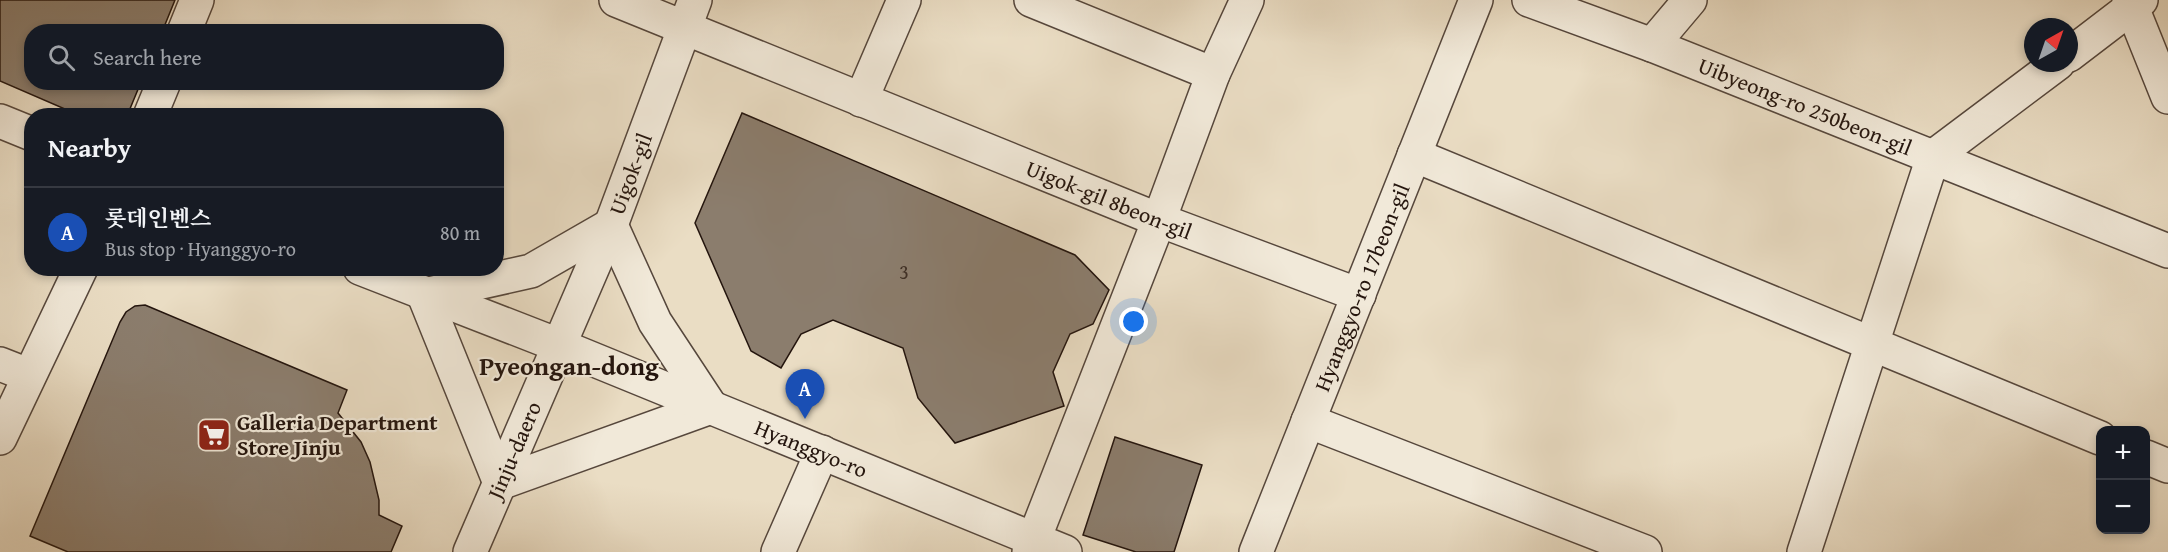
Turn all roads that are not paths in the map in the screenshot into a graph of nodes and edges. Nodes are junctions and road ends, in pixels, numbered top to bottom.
1 (197, 0) edge
2 (616, 0) edge
3 (904, 0) edge
4 (1031, 0) edge
5 (1247, 0) edge
6 (1476, 0) edge
7 (1529, 0) edge
8 (1690, 0) edge
9 (2134, 3) edge
10 (689, 14) edge
11 (187, 24) edge
12 (1652, 45) junction
13 (2078, 48) edge
14 (2046, 72) edge
15 (1213, 74) junction
16 (161, 90) edge
17 (2168, 97) edge
18 (861, 100) junction
19 (153, 108) edge
20 (0, 121) edge
21 (24, 131) edge
22 (1414, 155) junction
23 (1933, 157) junction
24 (1160, 220) junction
25 (611, 225) junction
26 (2168, 251) edge
27 (76, 276) edge
28 (379, 276) edge
29 (424, 295) junction
30 (1359, 295) junction
31 (1873, 342) junction
32 (558, 345) junction
33 (14, 370) edge
34 (711, 407) junction
35 (1308, 421) junction
36 (2096, 436) edge
37 (0, 438) edge
38 (822, 452) junction
39 (2150, 459) edge
40 (2168, 466) edge
41 (500, 483) junction
42 (1031, 546) edge
43 (470, 552) edge
44 (778, 552) edge
45 (1065, 552) edge
46 (1256, 552) edge
47 (1645, 552) edge
48 (1804, 552) edge

1 - 11 street
2 - 10 street, Uigok-gil 8beon-gil
3 - 18 street
4 - 15 street
5 - 15 street
6 - 22 street, Hyanggyo-ro 17beon-gil
7 - 12 street, Uibyeong-ro 250beon-gil
8 - 12 street
9 - 13 street
9 - 17 street
10 - 18 street, Uigok-gil 8beon-gil
10 - 25 street, Uigok-gil
12 - 23 street, Uibyeong-ro 250beon-gil
14 - 23 street, Uibyeong-ro 250beon-gil
15 - 24 street
16 - 19 street
18 - 24 street, Uigok-gil 8beon-gil
20 - 21 street
22 - 30 street, Hyanggyo-ro 17beon-gil
22 - 31 street, Hyanggyo-ro 17beon-gil
23 - 26 street
23 - 31 street
24 - 30 street, Uigok-gil 8beon-gil
24 - 42 street
25 - 29 street
25 - 32 street, Uigok-gil
25 - 34 street
27 - 33 street
28 - 29 street
29 - 32 street
29 - 41 street
30 - 35 street, Hyanggyo-ro 17beon-gil
31 - 36 street, Hyanggyo-ro 17beon-gil
31 - 48 street
32 - 34 street, Hyanggyo-ro
32 - 41 street, Jinju-daero
33 - 37 street
34 - 38 street, Hyanggyo-ro
34 - 41 street
35 - 46 street, Hyanggyo-ro 17beon-gil
35 - 47 street, Hyanggyo-ro 17beon-gil
38 - 42 street, Hyanggyo-ro
38 - 44 street
39 - 40 street
41 - 43 street, Jinju-daero
42 - 45 street, Hyanggyo-ro

